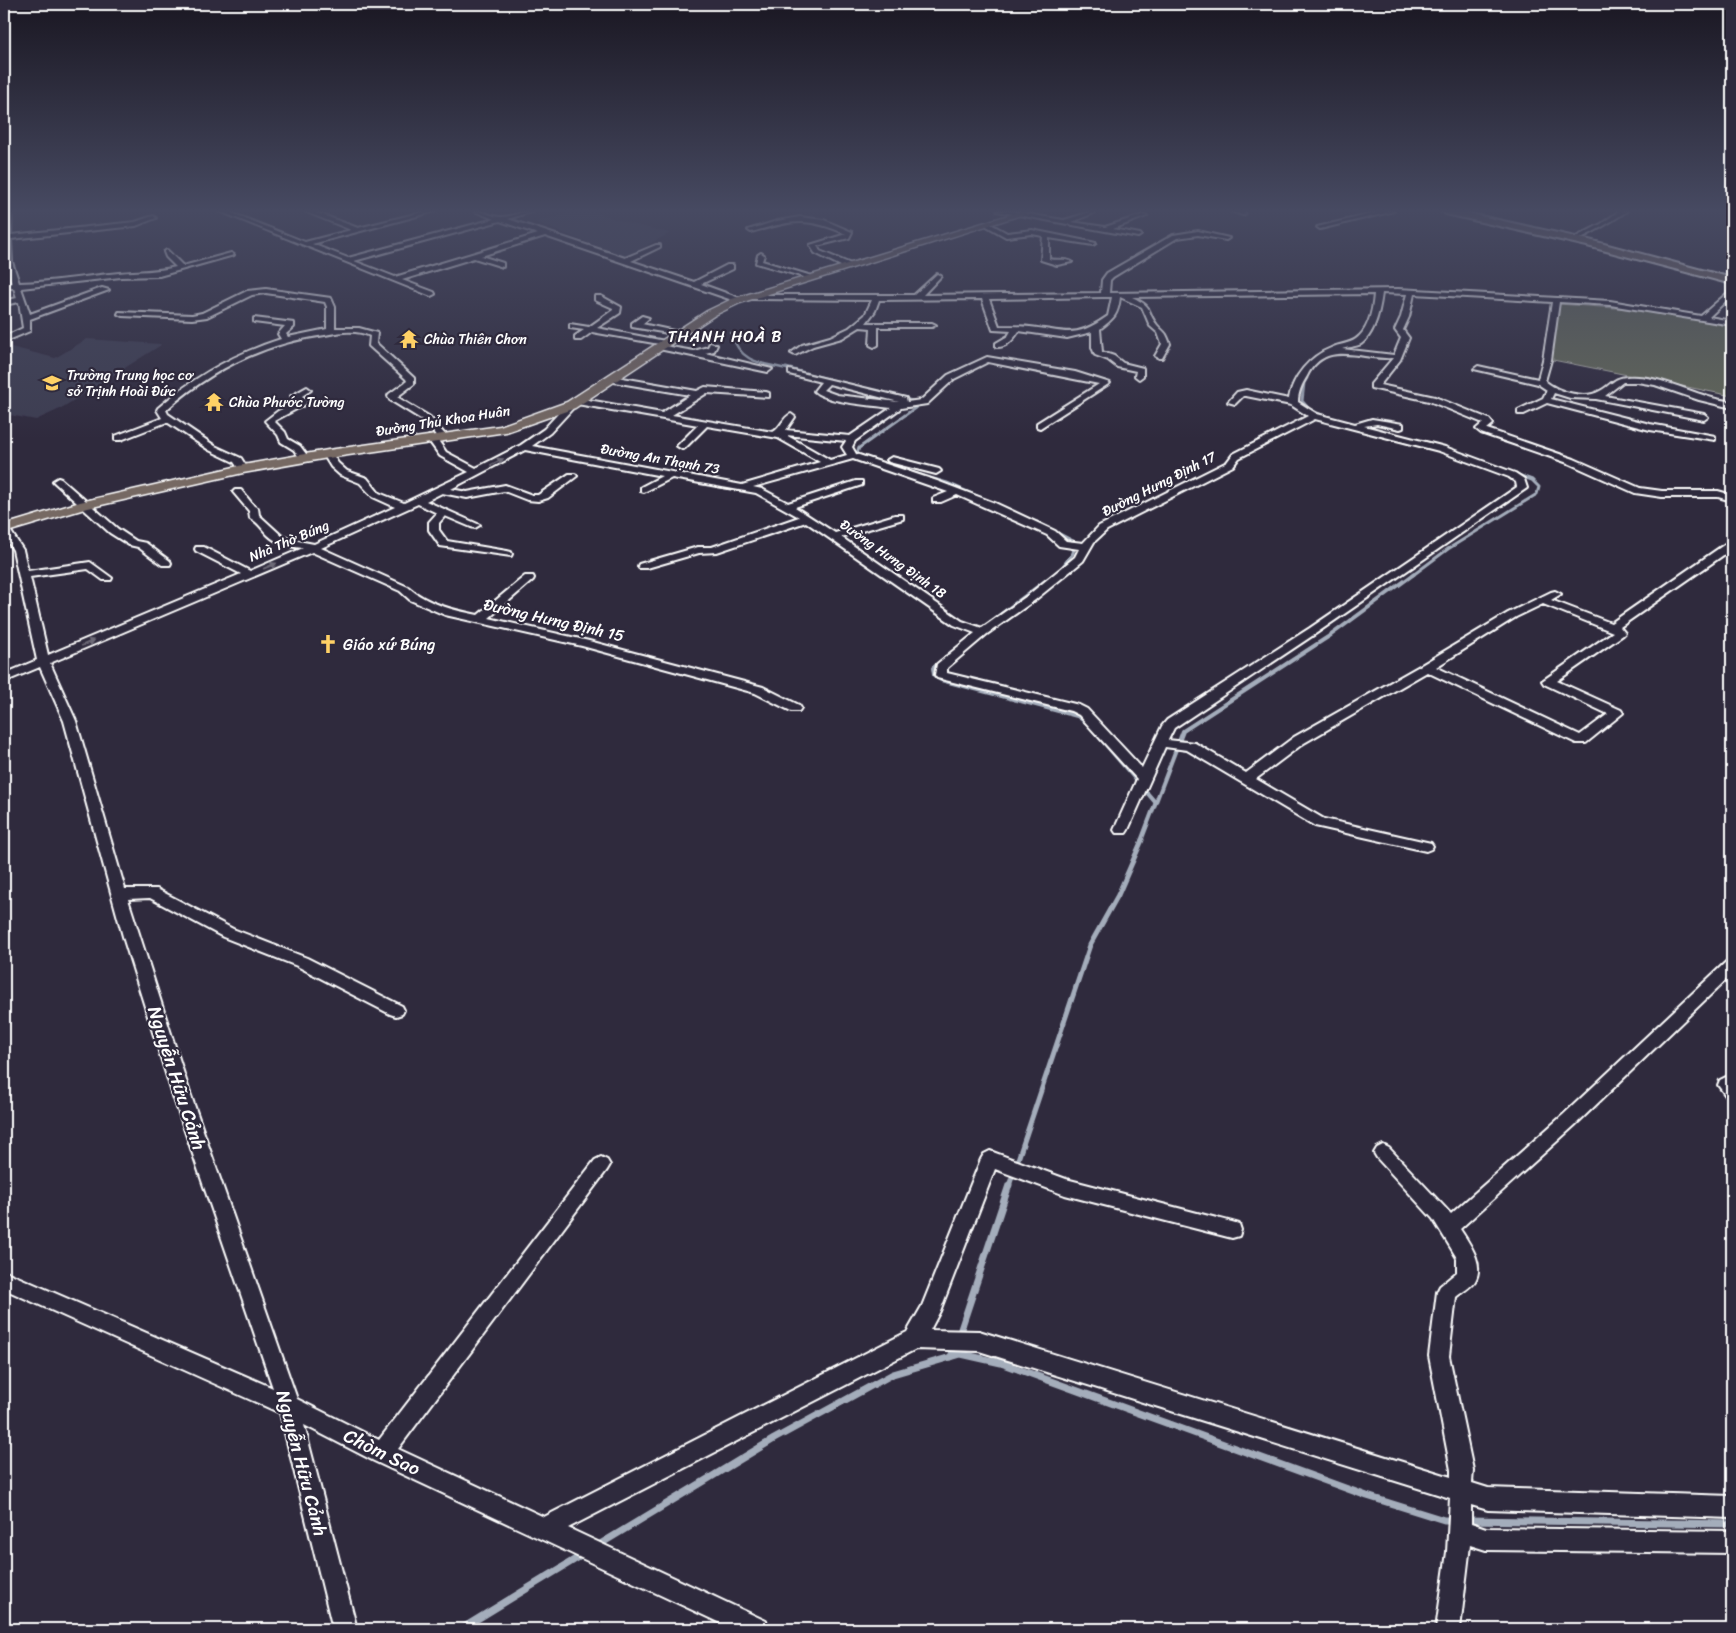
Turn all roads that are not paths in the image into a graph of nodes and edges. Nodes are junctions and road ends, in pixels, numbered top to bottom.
1 (16, 287) edge
2 (413, 287) edge
3 (706, 287) edge
4 (780, 287) edge
5 (926, 287) edge
6 (1106, 287) edge
7 (105, 290) dead end
8 (1378, 291) junction
9 (1732, 291) edge
10 (1411, 292) junction
11 (431, 294) dead end
12 (1105, 296) junction
13 (1120, 296) junction
14 (985, 297) junction
15 (598, 298) dead end
16 (876, 298) junction
17 (916, 298) junction
18 (745, 299) junction
19 (1556, 299) junction
20 (22, 300) junction
21 (4, 303) edge
22 (122, 314) dead end
23 (28, 317) junction
24 (645, 318) dead end
25 (1703, 318) junction
26 (257, 320) dead end
27 (1732, 323) edge
28 (856, 325) junction
29 (932, 325) dead end
30 (573, 326) dead end
31 (873, 326) junction
32 (891, 326) junction
33 (594, 328) junction
34 (1017, 328) junction
35 (1096, 328) junction
36 (331, 331) junction
37 (680, 334) junction
38 (895, 335) dead end
39 (578, 338) dead end
40 (284, 339) junction
41 (4, 340) edge
42 (874, 344) dead end
43 (999, 344) dead end
44 (662, 345) junction
45 (713, 345) dead end
46 (1329, 351) junction
47 (694, 353) junction
48 (795, 353) dead end
49 (1159, 356) dead end
50 (1391, 356) dead end
51 (768, 369) dead end
52 (1478, 369) dead end
53 (792, 372) dead end
54 (1139, 376) dead end
55 (611, 379) junction
56 (826, 381) junction
57 (1541, 382) junction
58 (307, 390) dead end
59 (1551, 390) junction
60 (697, 394) junction
61 (766, 395) dead end
62 (1594, 396) junction
63 (1546, 400) junction
64 (1232, 402) dead end
65 (574, 403) junction
66 (1294, 403) junction
67 (1732, 404) edge
68 (898, 406) junction
69 (1522, 412) dead end
70 (664, 416) junction
71 (1314, 416) junction
72 (791, 417) dead end
73 (1704, 417) dead end
74 (168, 419) junction
75 (705, 424) junction
76 (1040, 425) dead end
77 (1358, 426) junction
78 (1400, 426) dead end
79 (777, 433) junction
80 (118, 438) dead end
81 (437, 438) junction
82 (1712, 438) dead end
83 (852, 439) junction
84 (682, 446) dead end
85 (524, 447) junction
86 (328, 454) junction
87 (853, 456) junction
88 (870, 457) junction
89 (304, 458) junction
90 (827, 462) junction
91 (243, 469) junction
92 (936, 471) dead end
93 (477, 472) junction
94 (670, 475) junction
95 (572, 476) dead end
96 (58, 481) dead end
97 (859, 483) dead end
98 (741, 487) junction
99 (644, 489) dead end
100 (441, 490) junction
101 (238, 492) dead end
102 (957, 492) junction
103 (1732, 498) edge
104 (937, 500) dead end
105 (418, 501) junction
106 (85, 505) junction
107 (789, 506) junction
108 (404, 507) junction
109 (444, 512) junction
110 (899, 517) dead end
111 (807, 518) junction
112 (475, 525) dead end
113 (4, 529) edge
114 (834, 536) junction
115 (1732, 544) edge
116 (1086, 547) junction
117 (313, 548) junction
118 (200, 549) dead end
119 (507, 554) dead end
120 (166, 563) dead end
121 (643, 566) dead end
122 (250, 574) junction
123 (23, 575) junction
124 (107, 578) dead end
125 (530, 578) dead end
126 (1555, 594) dead end
127 (1544, 601) junction
128 (480, 619) junction
129 (1614, 628) junction
130 (983, 632) junction
131 (43, 661) junction
132 (1427, 667) junction
133 (4, 678) edge
134 (795, 708) dead end
135 (1165, 744) junction
136 (1144, 779) junction
137 (1247, 779) junction
138 (1121, 830) dead end
139 (1426, 846) dead end
140 (119, 894) junction
141 (1732, 965) edge
142 (396, 1010) dead end
143 (1732, 1081) edge
144 (1732, 1091) edge
145 (1383, 1152) dead end
146 (601, 1165) dead end
147 (1448, 1228) junction
148 (1232, 1230) dead end
149 (4, 1280) edge
150 (914, 1339) junction
151 (289, 1406) junction
152 (382, 1453) junction
153 (1460, 1498) junction
154 (1732, 1507) edge
155 (544, 1529) junction
156 (1459, 1530) junction
157 (1732, 1542) edge
158 (345, 1629) edge
159 (758, 1629) edge
160 (1448, 1629) edge

1 - 20 street
2 - 11 street
3 - 18 street
4 - 18 main road, Đường Thủ Khoa Huân
5 - 17 street
6 - 12 street
7 - 23 street
8 - 10 street
8 - 13 street
8 - 46 street
9 - 25 street
10 - 19 street
10 - 103 street
12 - 13 street
12 - 14 street
13 - 35 street
13 - 49 street
14 - 17 street
14 - 34 street
15 - 33 street
16 - 17 street
16 - 18 street
16 - 28 street
18 - 37 main road, Đường Thủ Khoa Huân
19 - 25 street
19 - 57 street
20 - 21 street
20 - 23 street
22 - 36 street
23 - 41 street
24 - 37 street
25 - 27 street
26 - 40 street
28 - 31 street
28 - 48 street
29 - 32 street
30 - 33 street
31 - 32 street
31 - 42 street
32 - 38 street
33 - 39 street
33 - 44 street
34 - 35 street
34 - 43 street
35 - 54 street
36 - 40 street
36 - 81 street
37 - 44 main road, Đường Thủ Khoa Huân
40 - 74 street
44 - 47 street
44 - 55 main road, Đường Thủ Khoa Huân
45 - 47 street
46 - 50 street
46 - 66 street
47 - 51 street
52 - 57 street
53 - 56 street
55 - 60 street
55 - 65 main road, Đường Thủ Khoa Huân
56 - 68 street
56 - 68 street
57 - 59 street
58 - 89 street
59 - 62 street
59 - 63 street
60 - 61 street
60 - 70 street
62 - 67 street
62 - 73 street
63 - 69 street
63 - 82 street
64 - 66 street
65 - 70 street
65 - 81 main road, Đường Thủ Khoa Huân
65 - 85 street, Nhà Thờ Búng
66 - 71 street
68 - 76 street
68 - 83 street
70 - 75 street
71 - 77 street
71 - 116 street, Đường Hưng Định 17
72 - 79 street
74 - 80 street
74 - 91 street
75 - 79 street
75 - 84 street
77 - 78 street
77 - 135 street
79 - 83 street
79 - 90 street
81 - 86 main road, Đường Thủ Khoa Huân
81 - 93 street
83 - 87 street
93 -> 85 street, Nhà Thờ Búng
85 - 94 street, Đường An Thạnh 73
86 - 89 main road, Đường Thủ Khoa Huân
86 - 108 street
87 - 88 street
87 - 90 street
88 - 92 street
88 - 102 street
89 - 91 main road, Đường Thủ Khoa Huân
90 - 98 street
91 - 106 main road, Đường Thủ Khoa Huân
93 - 100 street, Nhà Thờ Búng
94 - 98 street, Đường An Thạnh 73
94 - 99 street
95 - 100 street
96 - 106 street
97 - 107 street
98 - 107 street, Đường An Thạnh 73
100 - 105 street, Nhà Thờ Búng
101 - 117 street
102 - 104 street
102 - 116 street
105 - 108 street, Nhà Thờ Búng
105 - 109 street
106 - 113 main road, Đường Thủ Khoa Huân
106 - 120 street
107 - 111 street, Đường Hưng Định 18
108 - 117 street, Nhà Thờ Búng
109 - 112 street
109 - 119 street
110 - 114 street
111 - 114 street, Đường Hưng Định 18
111 - 121 street
113 - 123 street, Nguyễn Hữu Cảnh
114 - 130 street, Đường Hưng Định 18
115 - 129 street
116 - 130 street, Đường Hưng Định 17
122 -> 117 street, Nhà Thờ Búng
117 - 128 street, Đường Hưng Định 15
118 - 122 street
131 -> 122 street, Nhà Thờ Búng
123 - 124 street
123 - 131 street, Nguyễn Hữu Cảnh
125 - 128 street
126 - 127 street
127 - 129 street
127 - 132 street
128 - 134 street, Đường Hưng Định 15
129 - 132 street
130 - 136 street, Đường Hưng Định 17
131 - 133 street, Nhà Thờ Búng
131 - 140 street, Nguyễn Hữu Cảnh
132 - 137 street
135 - 136 street
135 - 137 street
136 - 138 street
137 - 139 street
140 - 142 street
140 - 151 street, Nguyễn Hữu Cảnh
141 - 147 street
143 - 144 street
145 - 147 street
146 - 152 street
147 - 153 street
148 - 150 street
149 - 151 street, Chòm Sao
150 - 153 street
150 - 155 street
151 - 152 street, Chòm Sao
151 - 158 street, Nguyễn Hữu Cảnh
152 - 155 street, Chòm Sao
153 - 154 street
153 - 156 street
155 - 159 street, Chòm Sao
156 - 157 street
156 - 160 street

